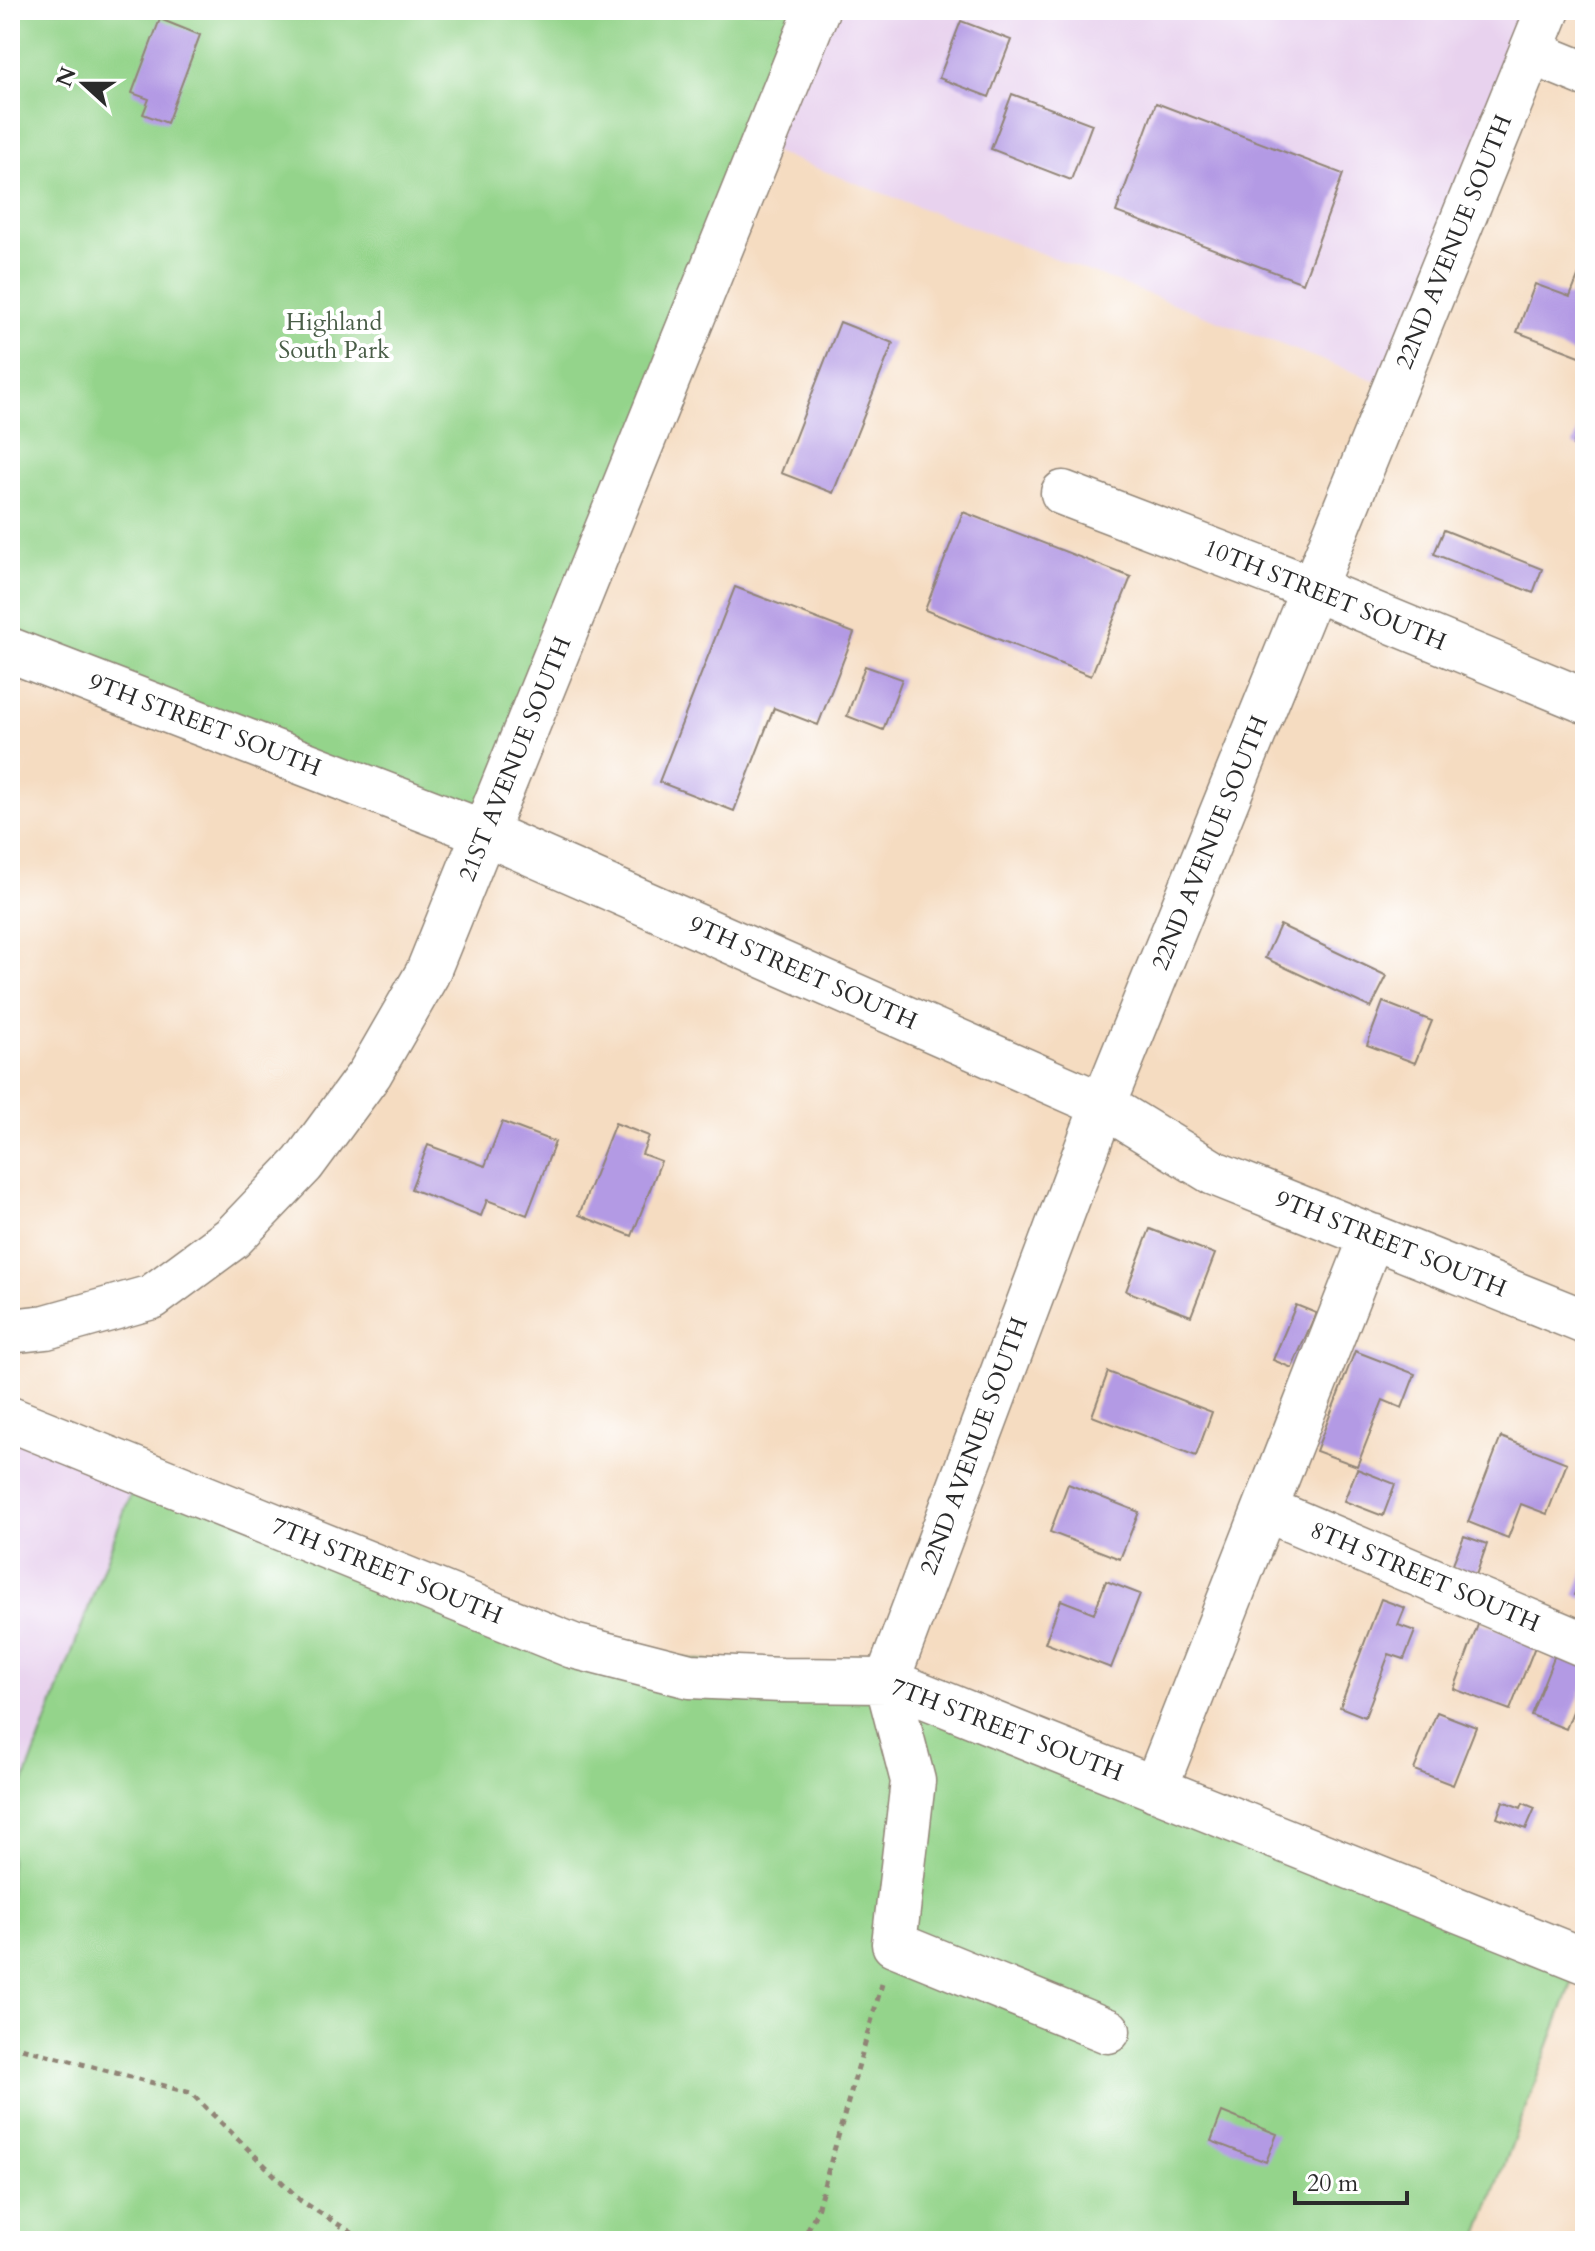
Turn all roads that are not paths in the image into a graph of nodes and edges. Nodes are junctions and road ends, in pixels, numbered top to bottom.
1 (817, 10) edge
2 (1548, 10) edge
3 (1531, 52) junction
4 (1585, 74) edge
5 (1063, 493) dead end
6 (1314, 589) junction
7 (10, 650) edge
8 (1584, 698) edge
9 (485, 833) junction
10 (1103, 1105) junction
11 (1372, 1236) junction
12 (1585, 1322) edge
13 (10, 1331) edge
14 (10, 1419) edge
15 (1265, 1509) junction
16 (1585, 1645) edge
17 (887, 1681) junction
18 (1155, 1789) junction
19 (1584, 1956) edge
20 (1108, 2031) dead end

1 - 9 street, 21ST AVENUE SOUTH
2 - 3 street, 22ND AVENUE SOUTH
3 - 4 street
3 - 6 street, 22ND AVENUE SOUTH
5 - 6 street, 10TH STREET SOUTH
6 - 8 street, 10TH STREET SOUTH
6 - 10 street, 22ND AVENUE SOUTH
7 - 9 street, 9TH STREET SOUTH
9 - 10 street, 9TH STREET SOUTH
9 - 13 street, 21ST AVENUE SOUTH
10 - 11 street, 9TH STREET SOUTH
10 - 17 street, 22ND AVENUE SOUTH
11 - 12 street, 9TH STREET SOUTH
11 - 15 street
14 - 17 street, 7TH STREET SOUTH
15 - 16 street, 8TH STREET SOUTH
15 - 18 street
17 - 18 street, 7TH STREET SOUTH
17 - 20 street
18 - 19 street, 7TH STREET SOUTH

